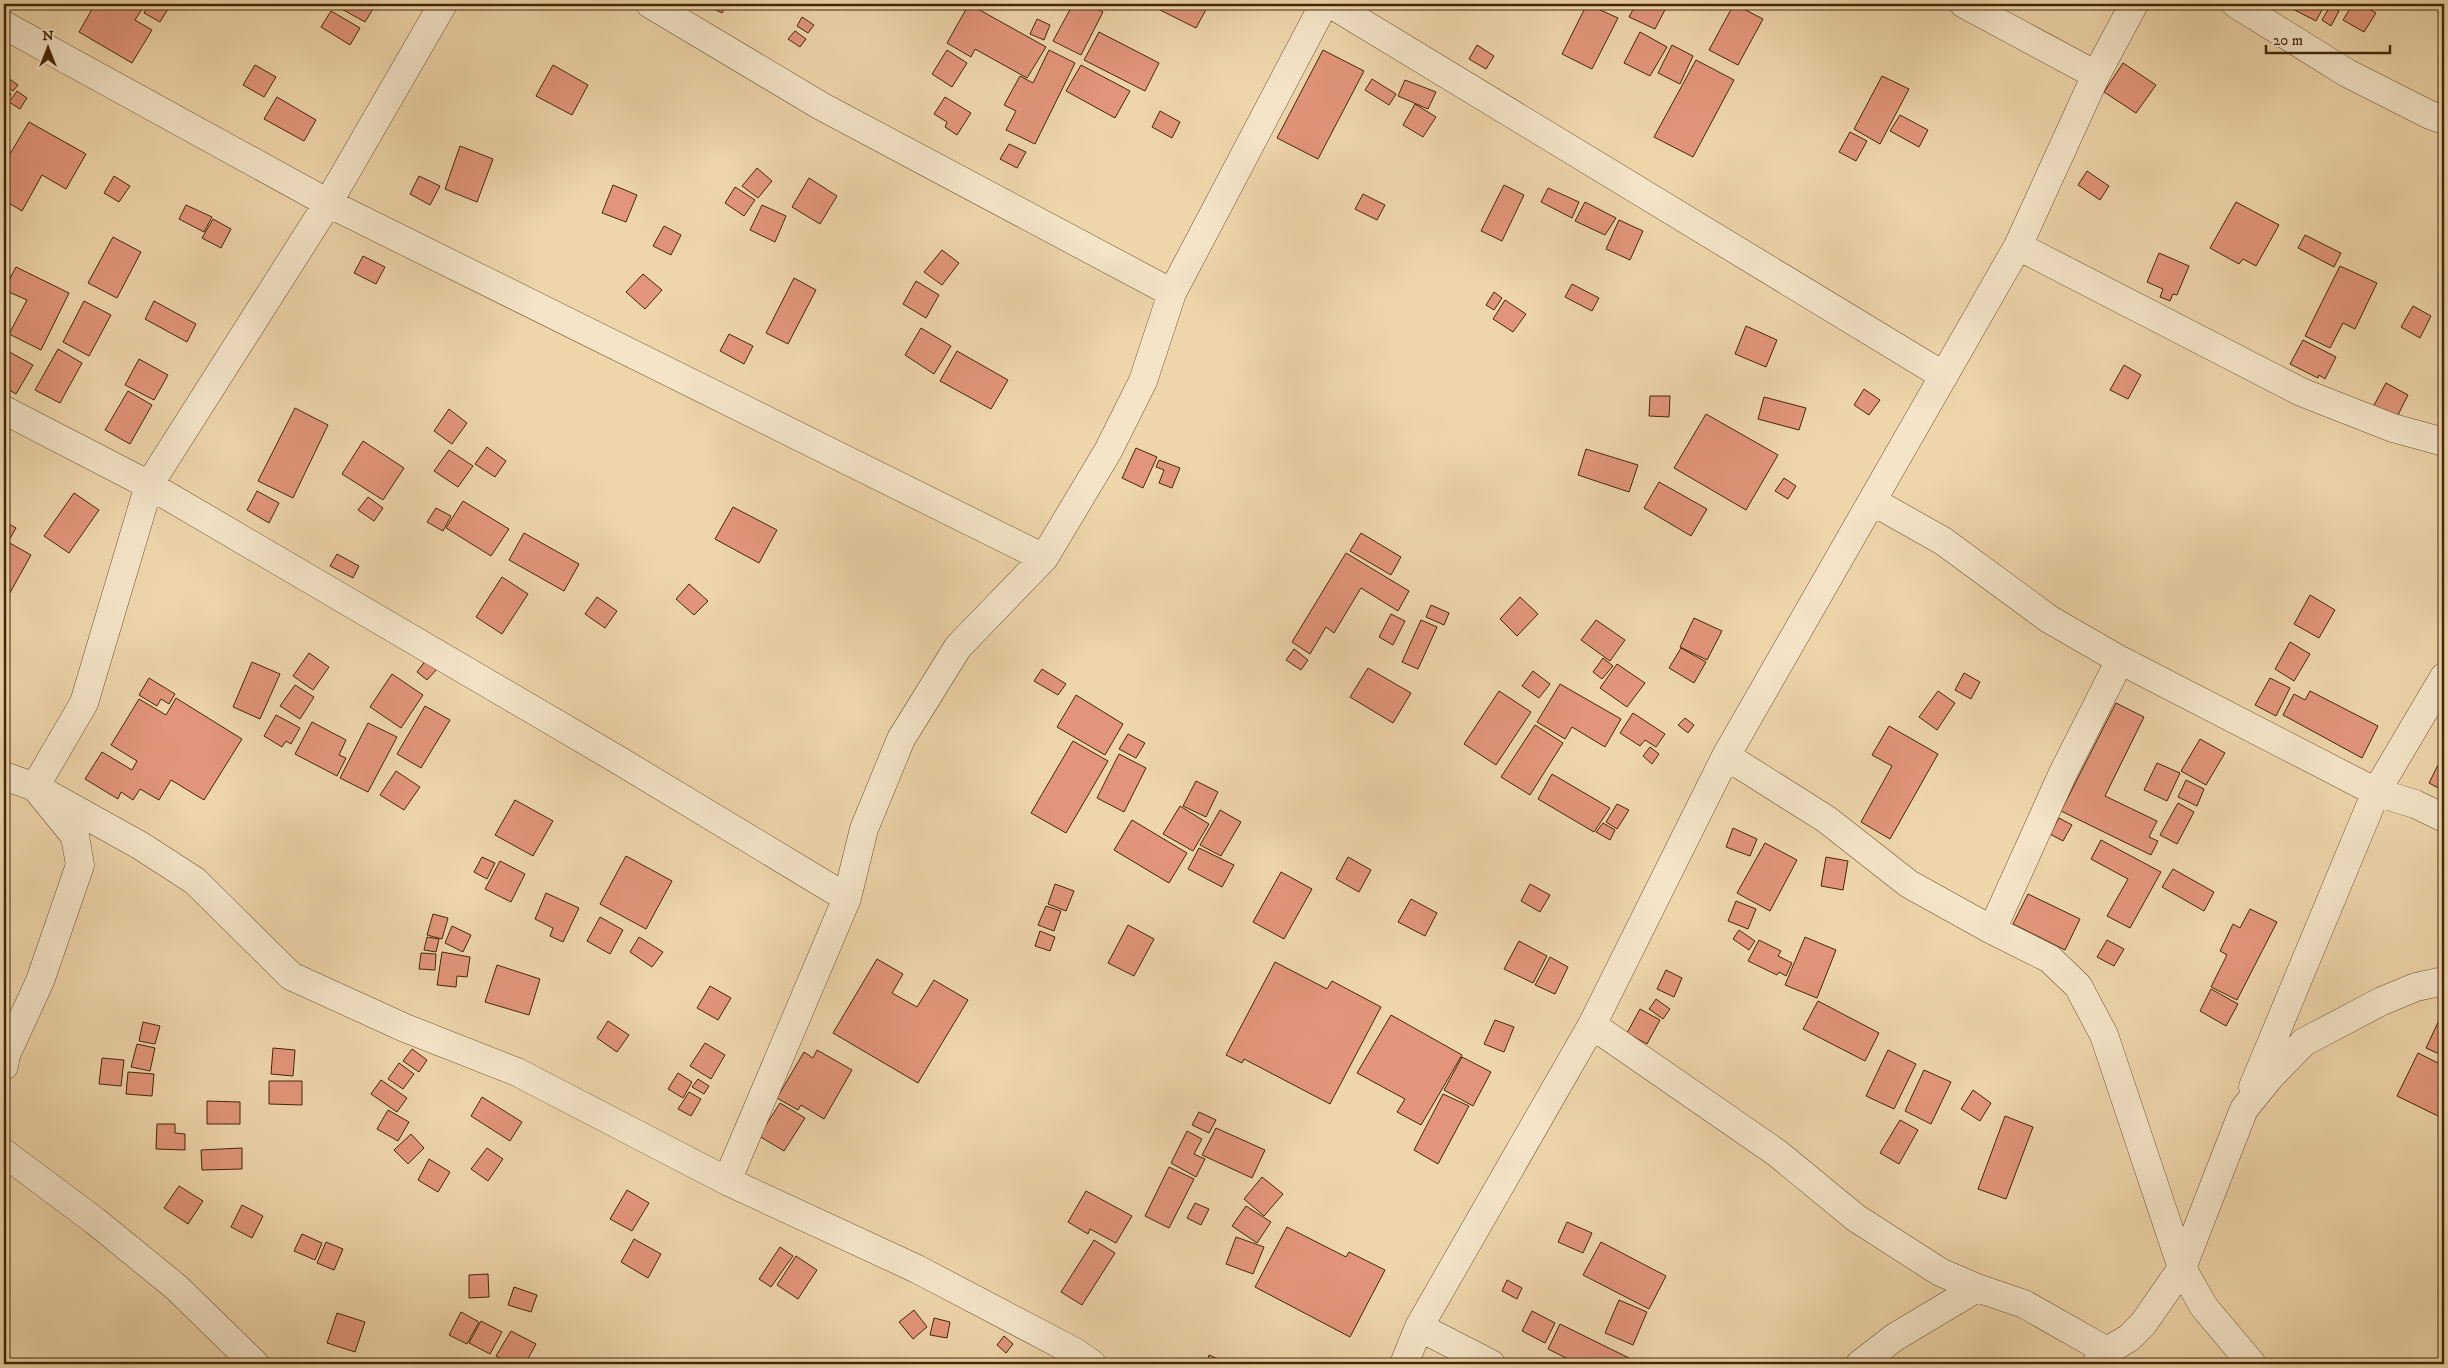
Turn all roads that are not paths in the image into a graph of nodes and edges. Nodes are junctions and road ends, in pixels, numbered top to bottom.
1 (442, 4) edge
2 (650, 4) edge
3 (1324, 4) edge
4 (1331, 4) edge
5 (1964, 4) edge
6 (2134, 4) edge
7 (2236, 4) edge
8 (4, 25) edge
9 (2096, 75) junction
10 (2444, 120) edge
11 (328, 203) junction
12 (2018, 246) junction
13 (1172, 293) junction
14 (1944, 376) junction
15 (4, 410) edge
16 (2444, 442) edge
17 (149, 485) junction
18 (1872, 501) junction
19 (1044, 558) junction
20 (2120, 660) junction
21 (2444, 677) edge
22 (1726, 756) junction
23 (4, 776) edge
24 (35, 786) junction
25 (2376, 792) junction
26 (2444, 818) edge
27 (847, 898) junction
28 (1992, 930) junction
29 (2444, 981) edge
30 (1592, 1025) junction
31 (4, 1066) edge
32 (2244, 1109) junction
33 (4, 1153) edge
34 (727, 1181) junction
35 (2182, 1268) junction
36 (1978, 1288) junction
37 (1419, 1327) junction
38 (238, 1355) edge
39 (2101, 1357) edge
40 (254, 1364) edge
41 (1092, 1364) edge
42 (1404, 1364) edge
43 (1491, 1364) edge
44 (1860, 1364) edge
45 (2252, 1364) edge

1 - 11 street
2 - 13 street
3 - 13 street
4 - 14 street
5 - 9 street
6 - 9 street
7 - 10 street
8 - 11 street
9 - 12 street
11 - 17 street
11 - 19 street
12 - 14 street
12 - 16 street
13 - 19 street
14 - 18 street
15 - 17 street
17 - 24 street
17 - 27 street
18 - 20 street
18 - 22 street
19 - 27 street
20 - 25 street
20 - 28 street
21 - 25 street
22 - 28 street
22 - 30 street
23 - 24 street
24 - 31 street
24 - 34 street
25 - 26 street
25 - 32 street
27 - 34 street
28 - 35 street
29 - 32 street
30 - 36 street
30 - 37 street
32 - 35 street
33 - 38 street
34 - 41 street
35 - 39 street
35 - 45 street
36 - 39 street
36 - 44 street
37 - 42 street
37 - 43 street
38 - 40 street

